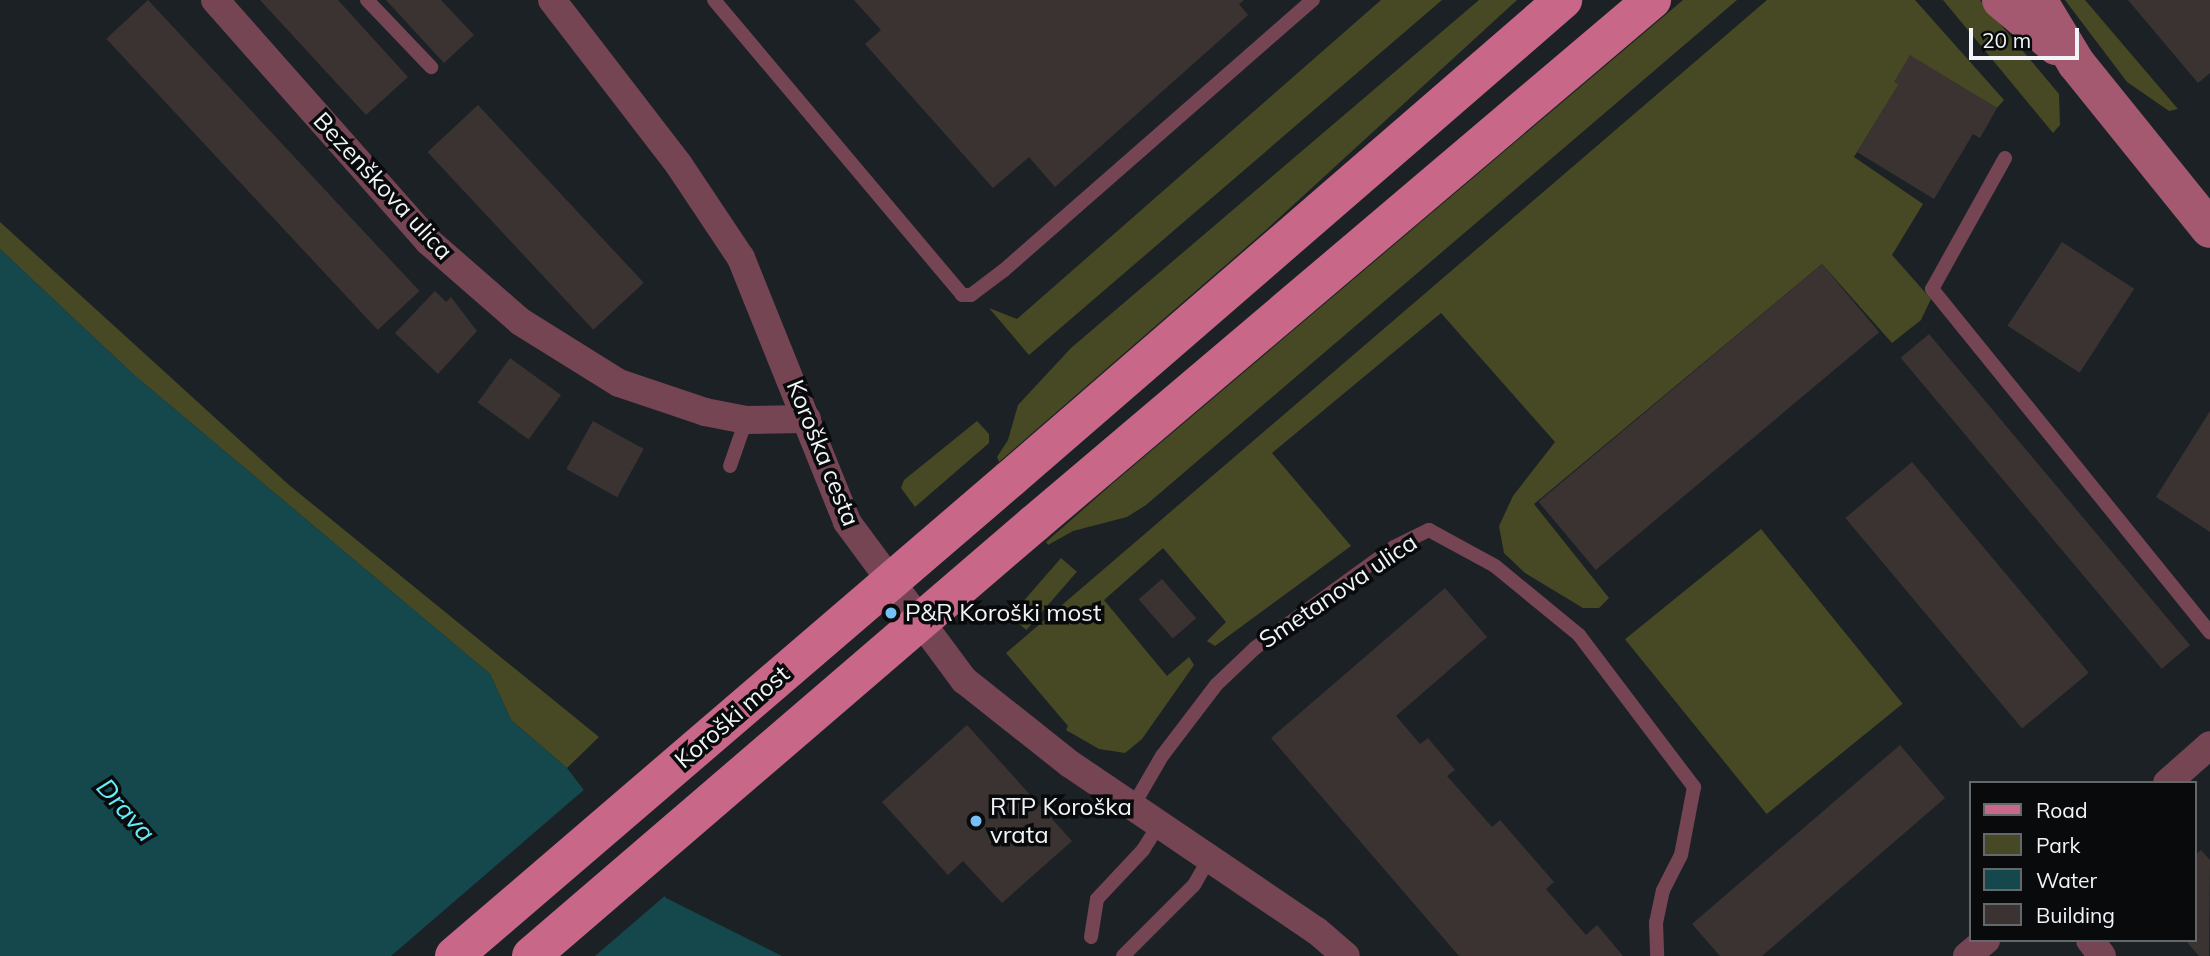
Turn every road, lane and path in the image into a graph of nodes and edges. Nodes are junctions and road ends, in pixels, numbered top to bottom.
1 (215, 0) edge
2 (367, 0) edge
3 (552, 0) edge
4 (714, 0) edge
5 (1313, 0) edge
6 (1563, 0) edge
7 (1652, 0) edge
8 (2001, 0) edge
9 (2038, 0) edge
10 (2076, 63) junction
11 (431, 67) dead end
12 (2006, 158) dead end
13 (2210, 229) edge
14 (807, 419) junction
15 (746, 420) junction
16 (730, 466) dead end
17 (2210, 632) edge
18 (2210, 745) edge
19 (2169, 781) edge
20 (1133, 806) junction
21 (1159, 824) junction
22 (1210, 857) junction
23 (1091, 937) dead end
24 (1984, 942) edge
25 (454, 956) edge
26 (531, 956) edge
27 (1123, 956) edge
28 (1346, 956) edge
29 (1657, 956) edge
30 (1967, 956) edge

1 - 15 street, Bezenškova ulica
2 - 11 lane
3 - 14 street, Koroška cesta
4 - 5 lane
6 - 25 main road, Koroški most, bridge
7 - 26 main road, Koroški most, bridge
8 - 10 street
9 - 10 street
10 - 13 street
12 - 17 lane
14 - 15 street, Bezenškova ulica
14 - 20 street, Koroška cesta
15 - 16 lane
18 - 19 street
20 - 21 street, Koroška cesta
20 - 29 lane, Smetanova ulica
21 - 22 street, Koroška cesta
21 - 23 lane
22 - 27 lane
22 - 28 street, Koroška cesta
24 - 30 street

